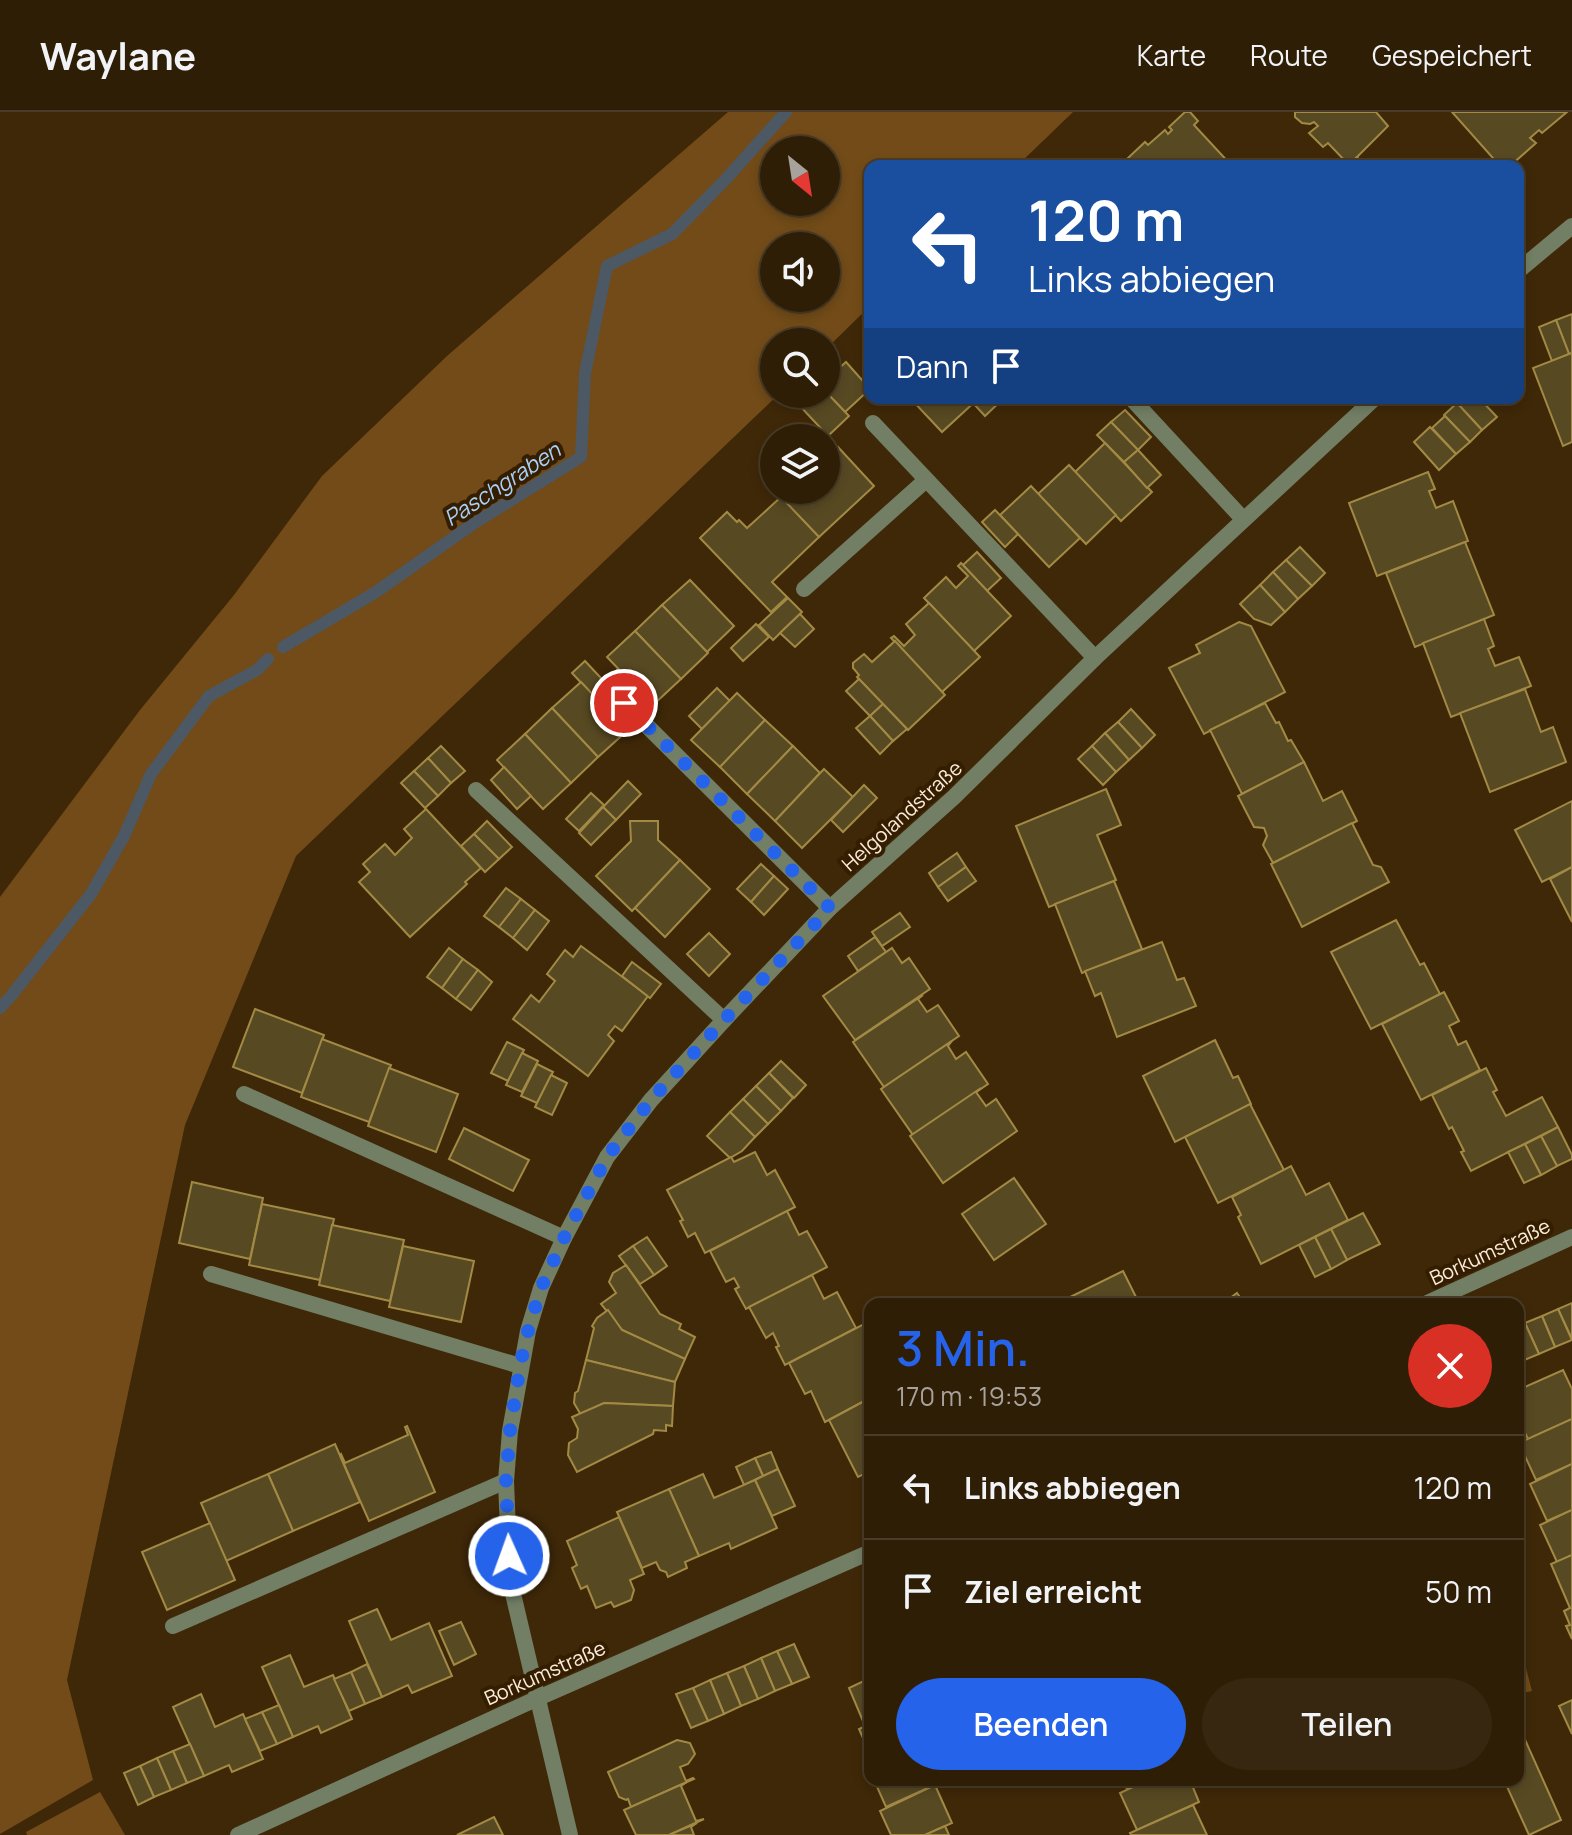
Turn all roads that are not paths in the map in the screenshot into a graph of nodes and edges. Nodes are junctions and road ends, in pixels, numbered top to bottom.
1 (1572, 226) edge
2 (1524, 266) edge
3 (1137, 404) edge
4 (1368, 404) edge
5 (873, 423) dead end
6 (926, 480) junction
7 (1243, 519) junction
8 (804, 589) dead end
9 (1095, 658) junction
10 (624, 703) dead end
11 (476, 790) dead end
12 (830, 908) junction
13 (724, 1020) junction
14 (244, 1094) dead end
15 (1572, 1237) edge
16 (564, 1238) junction
17 (211, 1274) dead end
18 (1438, 1298) edge
19 (520, 1366) junction
20 (506, 1481) junction
21 (864, 1555) edge
22 (173, 1626) dead end
23 (536, 1699) junction
24 (238, 1835) edge
25 (570, 1835) edge

1 - 2 street
3 - 7 street
4 - 7 street, Helgolandstraße
5 - 6 street
6 - 8 street
6 - 9 street
7 - 9 street, Helgolandstraße
9 - 12 street, Helgolandstraße
10 - 12 street
11 - 13 street
12 - 13 street, Helgolandstraße
13 - 16 street, Helgolandstraße
14 - 16 street
15 - 18 street, Borkumstraße
16 - 19 street, Helgolandstraße
17 - 19 street
19 - 20 street, Helgolandstraße
20 - 22 street
20 - 23 street, Helgolandstraße
21 - 23 street, Borkumstraße
23 - 24 street, Borkumstraße
23 - 25 street, Helgolandstraße

